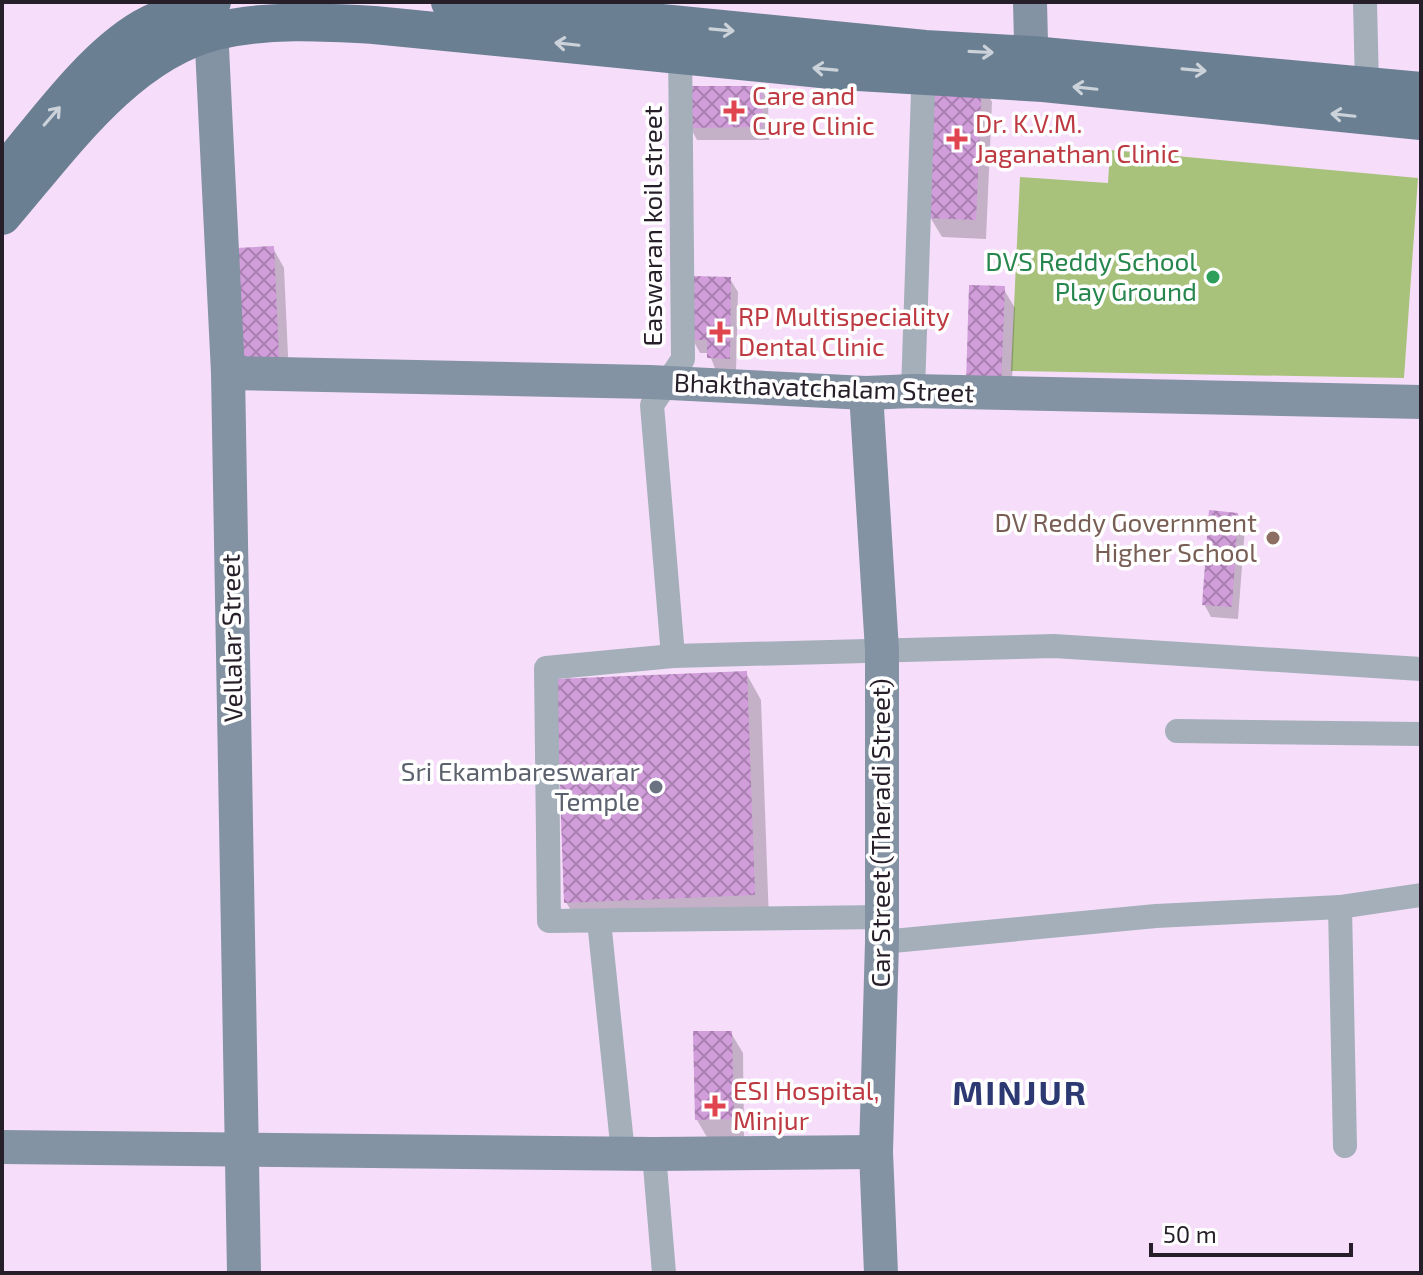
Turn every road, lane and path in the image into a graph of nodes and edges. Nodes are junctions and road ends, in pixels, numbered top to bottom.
1 (450, 2) edge
2 (1030, 2) edge
3 (1365, 2) edge
4 (211, 12) edge
5 (680, 41) junction
6 (924, 62) junction
7 (1032, 69) junction
8 (1367, 87) junction
9 (1421, 91) edge
10 (1421, 121) edge
11 (2, 175) edge
12 (2, 216) edge
13 (228, 373) junction
14 (667, 383) junction
15 (913, 391) junction
16 (866, 393) junction
17 (1421, 402) edge
18 (882, 650) junction
19 (673, 656) junction
20 (1421, 669) edge
21 (1177, 731) dead end
22 (1421, 734) edge
23 (1421, 895) edge
24 (1340, 907) junction
25 (599, 921) junction
26 (882, 929) junction
27 (1345, 1146) dead end
28 (2, 1147) edge
29 (242, 1151) junction
30 (876, 1152) junction
31 (638, 1153) junction
32 (244, 1273) edge
33 (664, 1273) edge
34 (881, 1273) edge

1 - 5 main road
2 - 7 street
3 - 8 street
5 -> 4 main road
11 -> 4 main road
4 - 12 main road
4 - 13 street, Vellalar Street
5 - 6 main road
5 - 14 street, Easwaran koil street
6 - 7 main road
6 - 15 street
7 -> 8 main road
10 -> 7 main road
8 - 9 main road
13 - 14 street, Bhakthavatchalam Street
13 - 29 street, Vellalar Street
14 - 16 street, Bhakthavatchalam Street
14 - 19 street, Easwaran koil street
15 - 16 street, Bhakthavatchalam Street
15 - 17 street, Bhakthavatchalam Street
16 - 18 street, Car Street (Theradi Street)
18 - 19 street
18 - 20 street
18 - 26 street, Car Street (Theradi Street)
19 - 25 street
21 - 22 street
23 - 24 street
24 - 26 street
24 - 27 street
25 - 26 street
25 - 31 street
26 - 30 street, Car Street (Theradi Street)
28 - 29 street
29 - 31 street
29 - 32 street, Vellalar Street
30 - 31 street
30 - 34 street, Car Street (Theradi Street)
31 - 33 street

